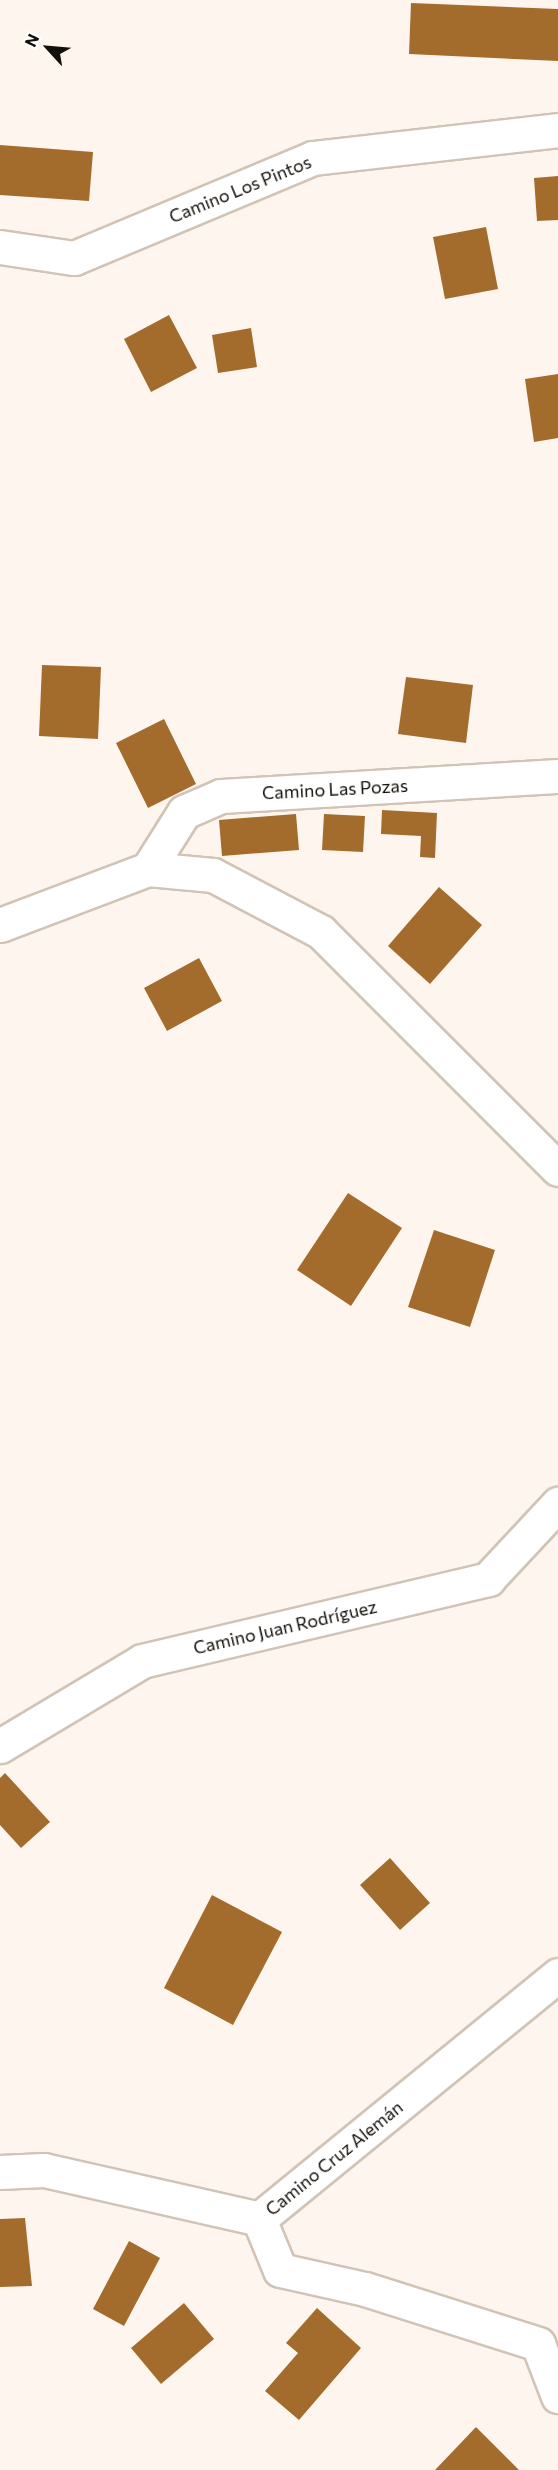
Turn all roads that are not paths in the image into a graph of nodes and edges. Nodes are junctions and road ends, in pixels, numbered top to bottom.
1 (558, 130) edge
2 (0, 248) edge
3 (558, 776) edge
4 (148, 869) junction
5 (0, 925) edge
6 (558, 1169) edge
7 (558, 1504) edge
8 (0, 1746) edge
9 (558, 1975) edge
10 (0, 2172) edge
11 (259, 2219) junction
12 (558, 2396) edge

1 - 2 street, Camino Los Pintos
3 - 4 street, Camino Las Pozas
4 - 5 street
4 - 6 street
7 - 8 street, Camino Juan Rodríguez
9 - 11 street, Camino Cruz Alemán
10 - 11 street, Camino Cruz Alemán
11 - 12 street

